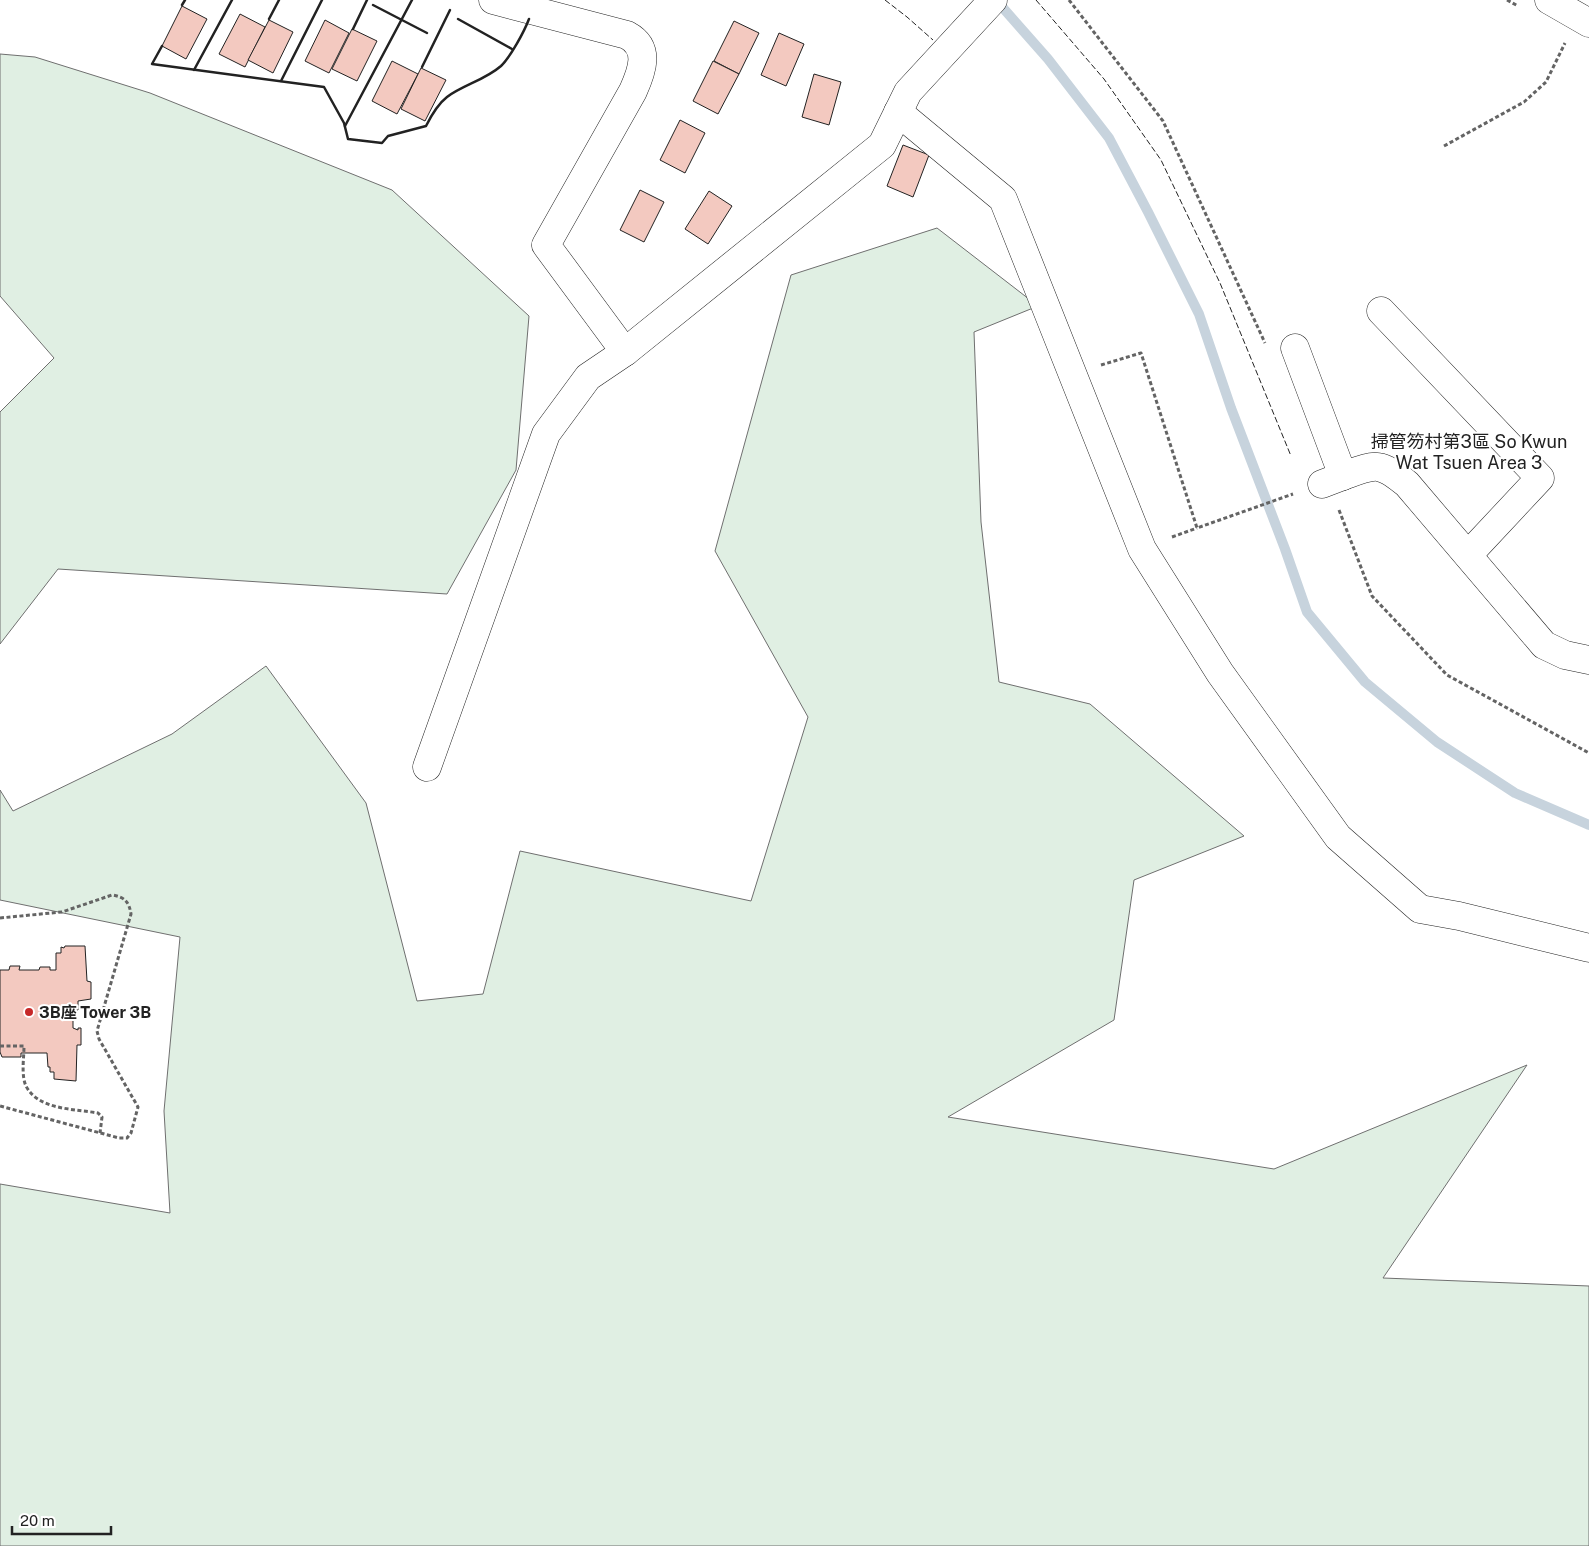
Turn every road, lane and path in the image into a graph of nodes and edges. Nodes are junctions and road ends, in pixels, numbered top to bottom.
1 (493, 0) edge
2 (993, 0) edge
3 (1548, 0) edge
4 (1589, 23) edge
5 (1567, 40) dead end
6 (898, 112) junction
7 (1444, 146) dead end
8 (1380, 311) dead end
9 (1295, 348) dead end
10 (625, 352) junction
11 (1072, 374) junction
12 (1332, 480) junction
13 (1468, 555) junction
14 (1589, 660) edge
15 (427, 767) dead end
16 (0, 918) edge
17 (1589, 948) edge
18 (0, 1046) edge
19 (0, 1106) edge
20 (100, 1133) junction

1 - 10 street
2 - 6 street
3 - 4 street
5 - 7 path
6 - 10 street
6 - 11 street
8 - 13 street
9 - 12 street
10 - 15 street
11 - 12 path
11 - 17 street
12 - 13 street
13 - 14 street
16 - 20 path
18 - 20 path
19 - 20 path

